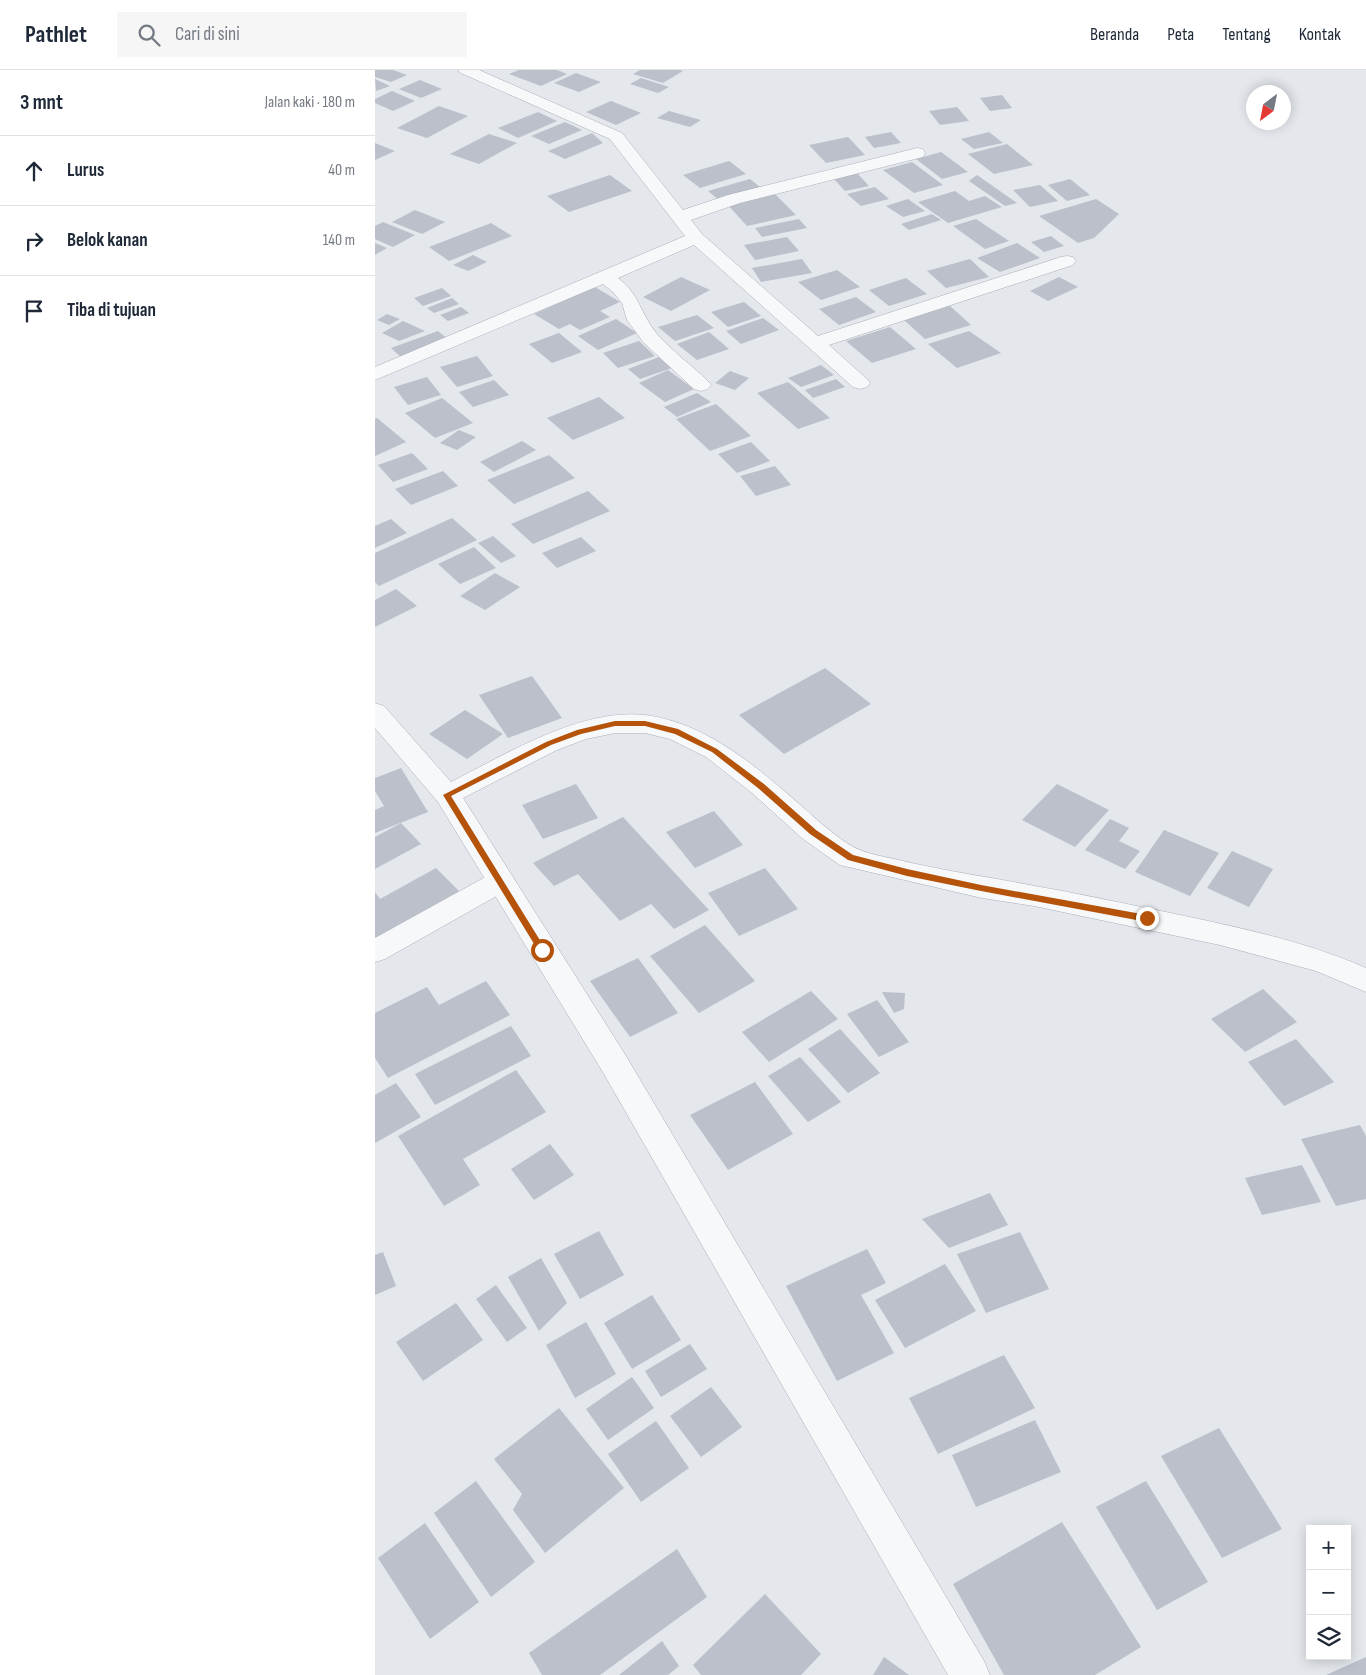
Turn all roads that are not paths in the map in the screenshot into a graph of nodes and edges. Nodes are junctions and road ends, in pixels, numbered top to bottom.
1 (466, 70) edge
2 (917, 153) dead end
3 (681, 217) junction
4 (696, 238) junction
5 (1067, 261) dead end
6 (605, 277) junction
7 (815, 343) junction
8 (375, 374) edge
9 (860, 382) dead end
10 (701, 385) dead end
11 (375, 712) edge
12 (447, 795) junction
13 (499, 882) junction
14 (375, 951) edge
15 (1366, 981) edge
16 (970, 1675) edge

1 - 3 street
2 - 3 street
3 - 4 street
4 - 6 street
4 - 7 street
5 - 7 street
6 - 8 street
6 - 10 street
7 - 9 street
11 - 12 street
12 - 13 street
12 - 15 street
13 - 14 street
13 - 16 street

